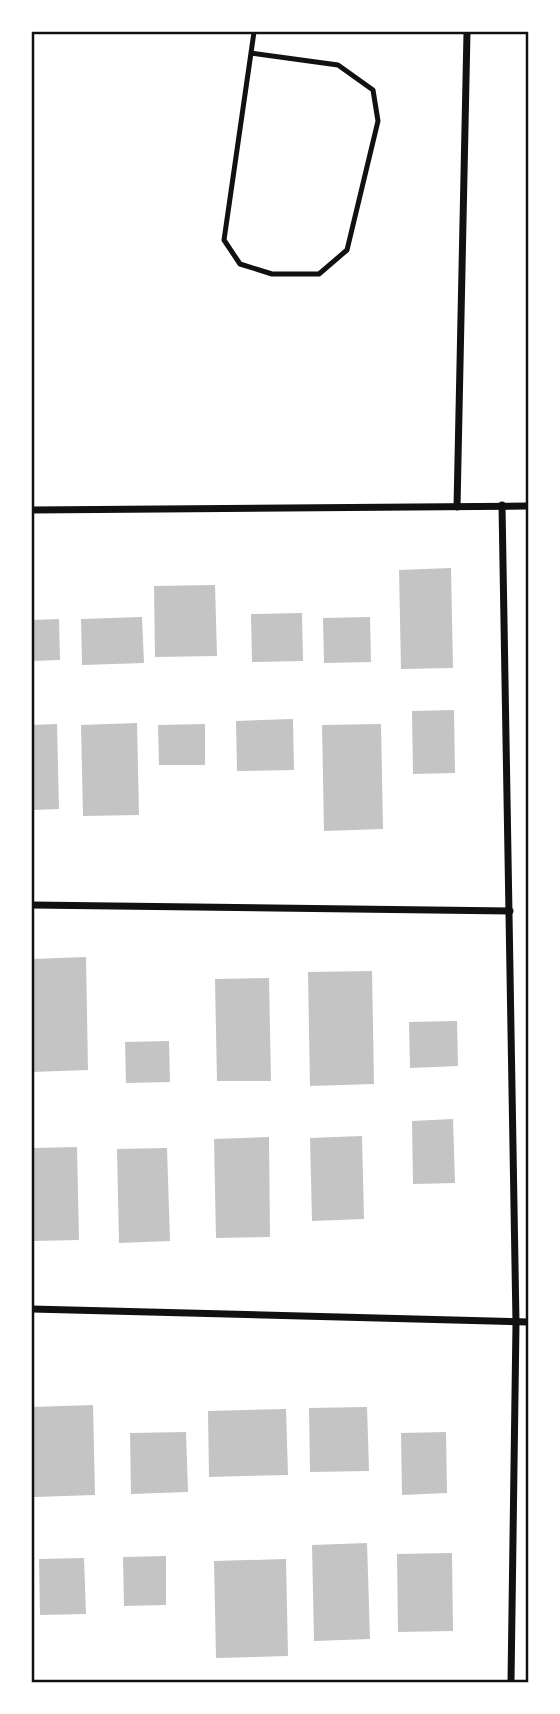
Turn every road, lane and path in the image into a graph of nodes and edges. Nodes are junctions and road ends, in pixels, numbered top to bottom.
1 (254, 32) edge
2 (467, 32) edge
3 (251, 53) junction
4 (502, 505) junction
5 (528, 506) edge
6 (457, 507) junction
7 (32, 510) edge
8 (32, 905) edge
9 (510, 911) junction
10 (32, 1309) edge
11 (528, 1322) edge
12 (516, 1323) junction
13 (510, 1682) edge

1 - 3 lane
2 - 6 street
3 - 3 lane
4 - 5 street
4 - 6 street
4 - 9 street
6 - 7 street
8 - 9 street
9 - 12 street
10 - 12 street
11 - 12 street
12 - 13 street

